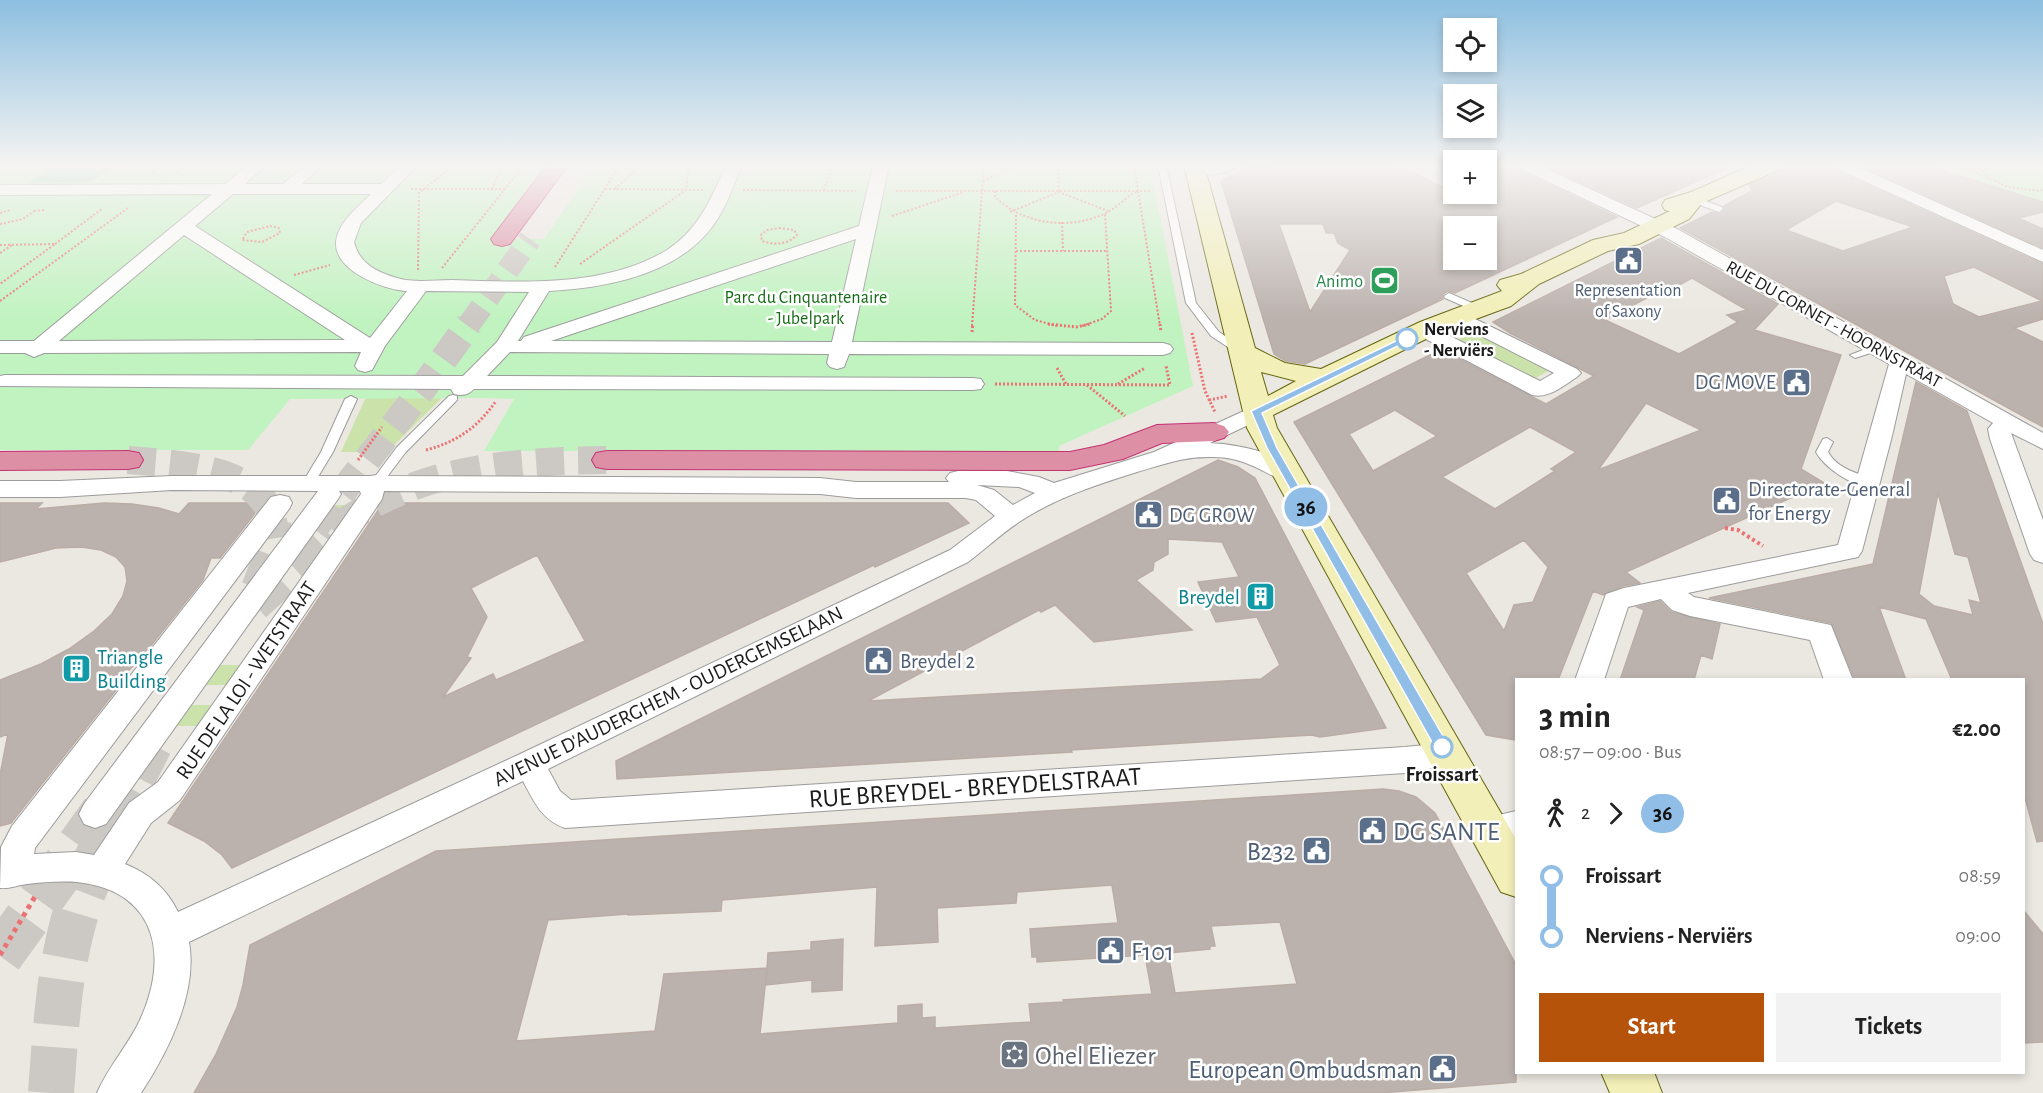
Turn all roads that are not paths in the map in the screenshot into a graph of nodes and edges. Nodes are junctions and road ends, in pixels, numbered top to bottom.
1 (194, 216) edge
2 (357, 216) edge
3 (524, 216) edge
4 (711, 216) edge
5 (870, 216) edge
6 (1173, 216) edge
7 (1207, 216) edge
8 (1636, 216) edge
9 (1673, 216) edge
10 (1953, 216) edge
11 (1649, 222) junction
12 (182, 226) junction
13 (867, 229) junction
14 (502, 239) tunnel mouth
15 (2043, 257) edge
16 (421, 285) junction
17 (543, 285) junction
18 (1458, 305) junction
19 (1425, 331) junction
20 (370, 346) junction
21 (509, 346) junction
22 (0, 347) edge
23 (38, 347) junction
24 (840, 348) junction
25 (1876, 348) junction
26 (1164, 349) road end
27 (1242, 352) junction
28 (1855, 355) dead end
29 (1905, 364) junction
30 (1324, 378) junction
31 (469, 382) junction
32 (832, 384) junction
33 (973, 384) road end
34 (354, 390) junction
35 (453, 398) joint
36 (1257, 411) junction
37 (2012, 424) junction
38 (1214, 432) junction
39 (1827, 442) dead end
40 (2043, 442) edge
41 (1162, 457) junction
42 (128, 460) tunnel mouth
43 (608, 460) tunnel mouth
44 (0, 461) edge
45 (0, 474) edge
46 (1287, 474) junction
47 (377, 482) junction
48 (1868, 482) junction
49 (109, 486) junction
50 (820, 486) junction
51 (319, 488) junction
52 (0, 489) edge
53 (1053, 493) junction
54 (280, 503) dead end
55 (1011, 516) junction
56 (2043, 554) edge
57 (1666, 588) junction
58 (1590, 678) edge
59 (1838, 678) edge
60 (1446, 755) junction
61 (529, 764) junction
62 (95, 814) tunnel mouth
63 (1503, 828) edge
64 (103, 870) junction
65 (1515, 874) edge
66 (18, 880) edge
67 (171, 933) junction
68 (1627, 1074) edge
69 (117, 1093) edge
70 (1637, 1093) edge

1 - 12 street
2 - 16 street
3 - 14 highway
4 - 17 street
5 - 13 street
6 - 27 lane
7 - 27 street
8 - 11 street, RUE DU CORNET - HOORNSTRAAT
9 - 11 street
10 - 15 street
11 - 18 street
11 - 25 street, RUE DU CORNET - HOORNSTRAAT
12 - 20 street
12 - 23 street
13 - 21 street
13 - 24 street
16 - 17 street
16 - 20 street
17 - 21 street
18 - 19 street
18 - 19 street
19 - 30 street
20 - 23 street
20 - 34 street
21 - 24 street
21 - 31 street
22 - 23 street
23 - 34 street
24 - 26 street
24 - 32 street
25 - 28 lane
25 - 29 street, RUE DU CORNET - HOORNSTRAAT
27 - 30 street
27 - 36 street
29 - 37 street, RUE DU CORNET - HOORNSTRAAT
29 - 48 street
30 - 36 street
31 - 32 street
31 - 34 street
31 - 35 street
32 - 33 street
34 - 51 lane
35 - 47 lane
36 - 38 street, AVENUE D'AUDERGHEM - OUDERGEMSELAAN
36 - 46 street
37 - 40 street, RUE DU CORNET - HOORNSTRAAT
37 - 56 street
38 - 41 street, AVENUE D'AUDERGHEM - OUDERGEMSELAAN
38 - 43 highway
39 - 48 lane
41 - 46 street, AVENUE D'AUDERGHEM - OUDERGEMSELAAN
41 - 53 street, AVENUE D'AUDERGHEM - OUDERGEMSELAAN
42 - 44 highway
45 - 49 highway
46 - 60 street
47 - 50 street
47 - 51 street
47 - 64 street, RUE DE LA LOI - WETSTRAAT
48 - 57 street
49 - 51 street
49 - 52 street
50 - 53 street
50 - 55 street
51 - 62 street, RUE DE LA LOI - WETSTRAAT
53 - 55 street, AVENUE D'AUDERGHEM - OUDERGEMSELAAN
54 - 66 street
55 - 61 street, AVENUE D'AUDERGHEM - OUDERGEMSELAAN
57 - 58 street
57 - 59 street
60 - 61 street, RUE BREYDEL - BREYDELSTRAAT
60 - 63 street
61 - 67 street, AVENUE D'AUDERGHEM - OUDERGEMSELAAN
63 - 65 street
64 - 66 street
64 - 67 street
67 - 69 street
68 - 70 street

